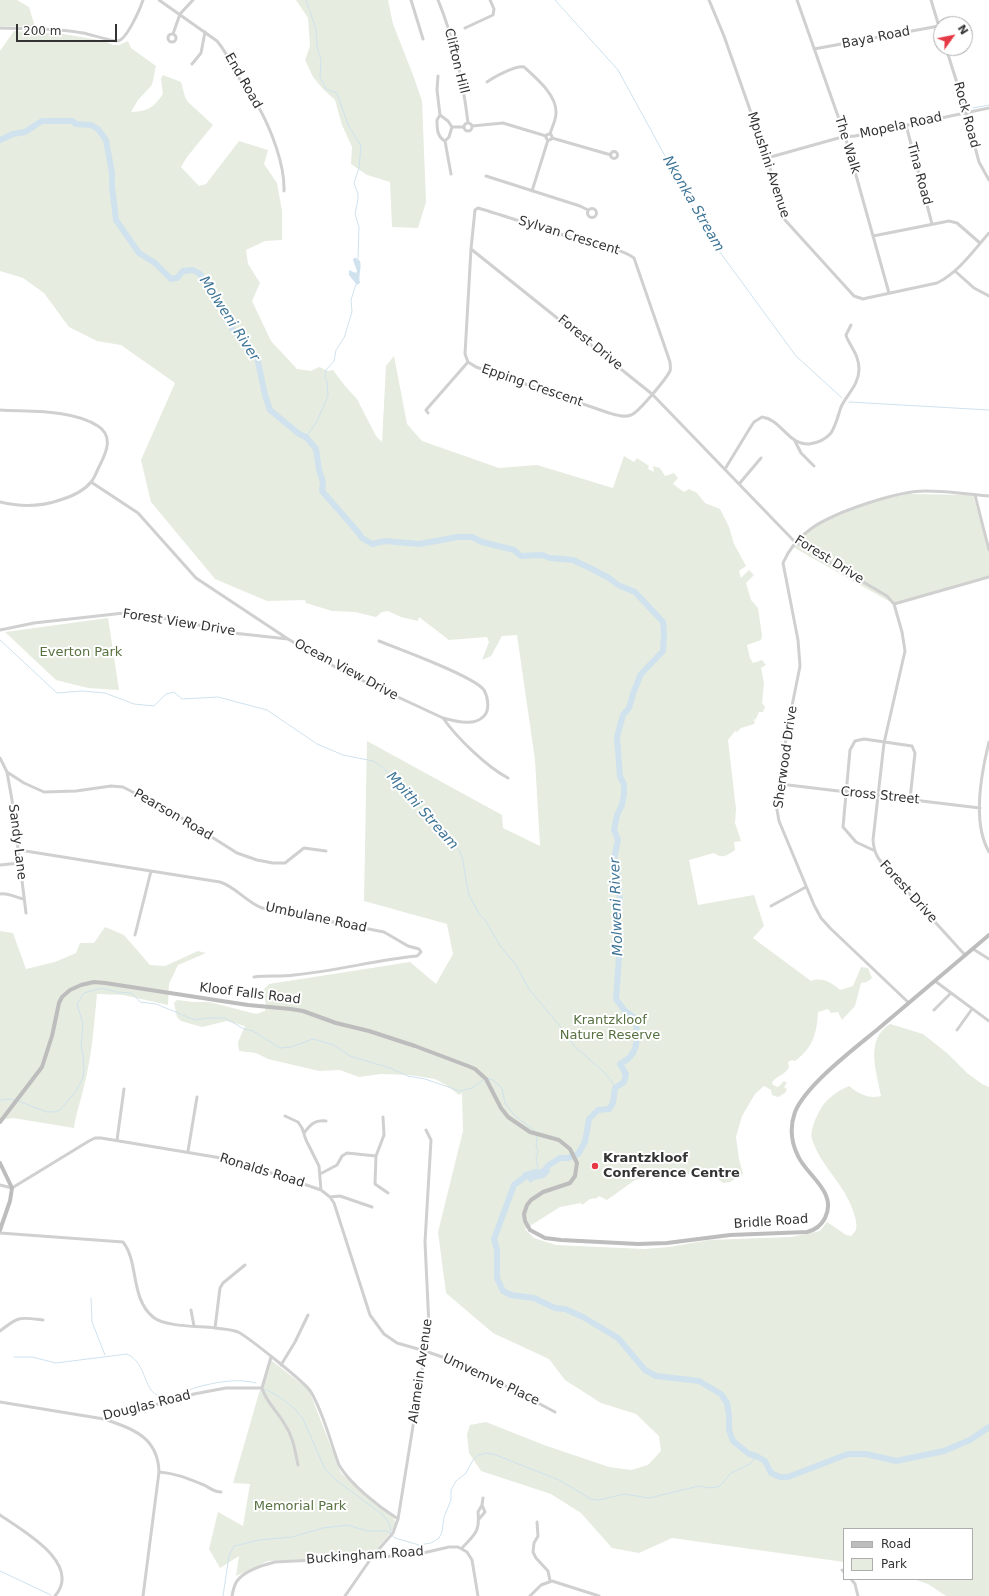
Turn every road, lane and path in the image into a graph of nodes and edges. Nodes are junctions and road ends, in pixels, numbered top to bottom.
1 (143, 0) edge
2 (159, 0) edge
3 (194, 0) edge
4 (410, 0) edge
5 (438, 0) edge
6 (490, 0) edge
7 (709, 0) edge
8 (797, 0) edge
9 (932, 0) edge
10 (180, 14) junction
11 (936, 16) edge
12 (933, 27) edge
13 (0, 28) edge
14 (465, 28) dead end
15 (205, 32) junction
16 (173, 34) dead end
17 (422, 39) dead end
18 (814, 49) junction
19 (948, 56) edge
20 (192, 64) dead end
21 (438, 76) dead end
22 (487, 82) dead end
23 (989, 108) edge
24 (966, 113) junction
25 (440, 116) junction
26 (468, 122) junction
27 (906, 125) junction
28 (472, 126) junction
29 (452, 127) junction
30 (464, 127) junction
31 (546, 136) junction
32 (551, 136) junction
33 (845, 136) junction
34 (548, 140) junction
35 (445, 141) junction
36 (611, 155) dead end
37 (767, 158) junction
38 (451, 174) dead end
39 (486, 176) dead end
40 (989, 180) edge
41 (284, 191) dead end
42 (532, 191) junction
43 (588, 210) dead end
44 (932, 224) junction
45 (989, 233) edge
46 (873, 236) junction
47 (980, 243) junction
48 (471, 249) junction
49 (955, 271) junction
50 (889, 293) junction
51 (989, 296) edge
52 (850, 325) dead end
53 (468, 362) junction
54 (652, 394) junction
55 (0, 410) edge
56 (428, 413) dead end
57 (794, 440) junction
58 (761, 458) dead end
59 (814, 466) dead end
60 (725, 469) junction
61 (91, 482) junction
62 (739, 484) junction
63 (975, 495) junction
64 (989, 496) edge
65 (0, 502) edge
66 (796, 542) junction
67 (989, 550) edge
68 (989, 577) edge
69 (894, 604) junction
70 (0, 630) edge
71 (288, 639) junction
72 (380, 641) dead end
73 (443, 718) junction
74 (989, 742) edge
75 (884, 743) junction
76 (0, 758) edge
77 (7, 772) junction
78 (508, 778) dead end
79 (780, 784) junction
80 (846, 792) junction
81 (877, 796) junction
82 (910, 799) junction
83 (980, 808) junction
84 (19, 850) junction
85 (874, 850) junction
86 (326, 851) dead end
87 (989, 852) edge
88 (20, 863) junction
89 (0, 866) edge
90 (151, 871) junction
91 (806, 887) junction
92 (0, 894) edge
93 (24, 899) junction
94 (771, 906) dead end
95 (26, 913) dead end
96 (135, 935) dead end
97 (989, 935) edge
98 (973, 949) junction
99 (965, 955) junction
100 (989, 959) edge
101 (254, 977) dead end
102 (935, 981) junction
103 (951, 993) junction
104 (909, 1003) junction
105 (972, 1009) junction
106 (934, 1010) dead end
107 (989, 1021) edge
108 (957, 1030) dead end
109 (124, 1089) dead end
110 (197, 1097) dead end
111 (285, 1116) dead end
112 (383, 1117) dead end
113 (326, 1121) dead end
114 (0, 1122) edge
115 (426, 1130) dead end
116 (304, 1133) junction
117 (117, 1140) junction
118 (564, 1143) joint
119 (188, 1152) junction
120 (376, 1156) junction
121 (0, 1164) edge
122 (320, 1174) junction
123 (0, 1185) edge
124 (12, 1188) junction
125 (321, 1190) junction
126 (388, 1193) dead end
127 (330, 1197) junction
128 (372, 1207) dead end
129 (0, 1232) edge
130 (245, 1265) dead end
131 (191, 1310) dead end
132 (308, 1315) dead end
133 (43, 1320) dead end
134 (194, 1326) junction
135 (215, 1328) junction
136 (0, 1331) edge
137 (425, 1351) junction
138 (271, 1357) junction
139 (281, 1366) junction
140 (262, 1388) junction
141 (0, 1402) edge
142 (555, 1412) dead end
143 (104, 1419) junction
144 (298, 1465) dead end
145 (159, 1472) junction
146 (221, 1492) dead end
147 (483, 1498) dead end
148 (482, 1505) junction
149 (0, 1514) edge
150 (398, 1518) junction
151 (479, 1519) junction
152 (536, 1522) dead end
153 (462, 1548) junction
154 (372, 1557) junction
155 (852, 1580) edge
156 (550, 1581) junction
157 (55, 1596) edge
158 (143, 1596) edge
159 (232, 1596) edge
160 (344, 1596) edge
161 (478, 1596) edge
162 (530, 1596) edge
163 (599, 1596) edge
164 (858, 1596) edge

1 - 13 street
2 - 10 street, End Road
3 - 10 street
4 - 17 street
5 - 26 street, Clifton Hill
6 - 14 street
7 - 37 street, Mpushini Avenue
8 - 18 street, The Walk
9 - 11 street
10 - 15 street, End Road
10 - 16 street
12 - 18 street, Baya Road
15 - 20 street
15 - 41 street, End Road
18 - 33 street, The Walk
19 - 24 street, Rock Road
21 - 25 street
22 - 32 street
23 - 24 street, Mopela Road
24 - 27 street, Mopela Road
24 - 40 street, Rock Road
25 - 29 street
25 - 35 street
26 - 28 street
26 - 30 street
27 - 33 street, Mopela Road
27 - 44 street, Tina Road
28 - 30 street
28 - 31 street
29 - 30 street
29 - 35 street
31 - 32 street
31 - 34 street
32 - 34 street
32 - 36 street
33 - 37 street, Mopela Road
33 - 46 street, The Walk
34 - 42 street
35 - 38 street
37 - 50 street, Mpushini Avenue
39 - 42 street
42 - 43 street
44 - 46 street
44 - 47 street
45 - 47 street, Mpushini Avenue
46 - 50 street, The Walk
47 - 49 street, Mpushini Avenue
48 - 53 street, Epping Crescent
48 - 54 street, Forest Drive
48 - 54 street, Sylvan Crescent
49 - 50 street, Mpushini Avenue
49 - 51 street
52 - 57 street
53 - 54 street, Epping Crescent
53 - 56 street
54 - 60 street, Forest Drive
55 - 61 street
57 - 59 street
57 - 60 street
58 - 62 street
60 - 62 street, Forest Drive
61 - 65 street
61 - 71 street, Ocean View Drive
62 - 66 street, Forest Drive
63 - 64 street, Sherwood Drive
63 - 66 street, Sherwood Drive
63 - 67 street
66 - 69 street, Forest Drive
66 - 79 street, Sherwood Drive
68 - 69 street
69 - 75 street, Forest Drive
70 - 71 street, Forest View Drive
71 - 73 street, Ocean View Drive
72 - 73 street, Ocean View Drive
73 - 78 street
74 - 83 street
75 - 80 street
75 - 81 street, Forest Drive
75 - 82 street
76 - 77 street
77 - 84 street, Sandy Lane
77 - 86 street, Pearson Road
79 - 80 street, Cross Street
79 - 91 street, Sherwood Drive
80 - 81 street, Cross Street
80 - 85 street
81 - 82 street, Cross Street
81 - 85 street, Forest Drive
82 - 83 street, Cross Street
83 - 87 street
84 - 88 street, Sandy Lane
84 - 90 street, Umbulane Road
85 - 99 street, Forest Drive
88 - 89 street
88 - 93 street, Sandy Lane
90 - 96 street
90 - 101 street, Umbulane Road
91 - 94 street
91 - 104 street, Sherwood Drive
92 - 93 street
93 - 95 street, Sandy Lane
97 - 98 main road, Bridle Road
98 - 99 main road, Bridle Road
98 - 100 street
99 - 102 main road, Bridle Road
102 - 103 street
102 - 104 main road, Bridle Road
103 - 105 street
103 - 106 street
104 - 118 main road, Bridle Road
105 - 107 street
105 - 108 street
109 - 117 street
110 - 119 street
111 - 116 street
112 - 120 street
113 - 116 street
114 - 118 main road, Kloof Falls Road
115 - 137 street, Alamein Avenue
116 - 122 street
117 - 119 street, Ronalds Road
117 - 124 street, Ronalds Road
119 - 125 street, Ronalds Road
120 - 122 street
120 - 126 street
121 - 124 main road
122 - 125 street
123 - 124 street
124 - 129 main road
125 - 127 street, Ronalds Road
127 - 128 street
127 - 137 street, Ronalds Road
129 - 134 street
130 - 135 street
131 - 134 street
132 - 139 street
133 - 136 street
134 - 135 street
135 - 138 street
137 - 142 street, Umvemve Place
137 - 150 street, Alamein Avenue
138 - 139 street
138 - 140 street
139 - 150 street
140 - 143 street, Douglas Road
140 - 144 street
141 - 143 street, Douglas Road
143 - 145 street
145 - 146 street
145 - 158 street
147 - 148 street
148 - 151 street
148 - 151 street
149 - 157 street
150 - 154 street, Alamein Avenue
151 - 153 street
152 - 156 street
153 - 154 street, Buckingham Road
153 - 161 street
154 - 159 street, Buckingham Road
154 - 160 street, Alamein Avenue
155 - 164 street
156 - 162 street
156 - 163 street

